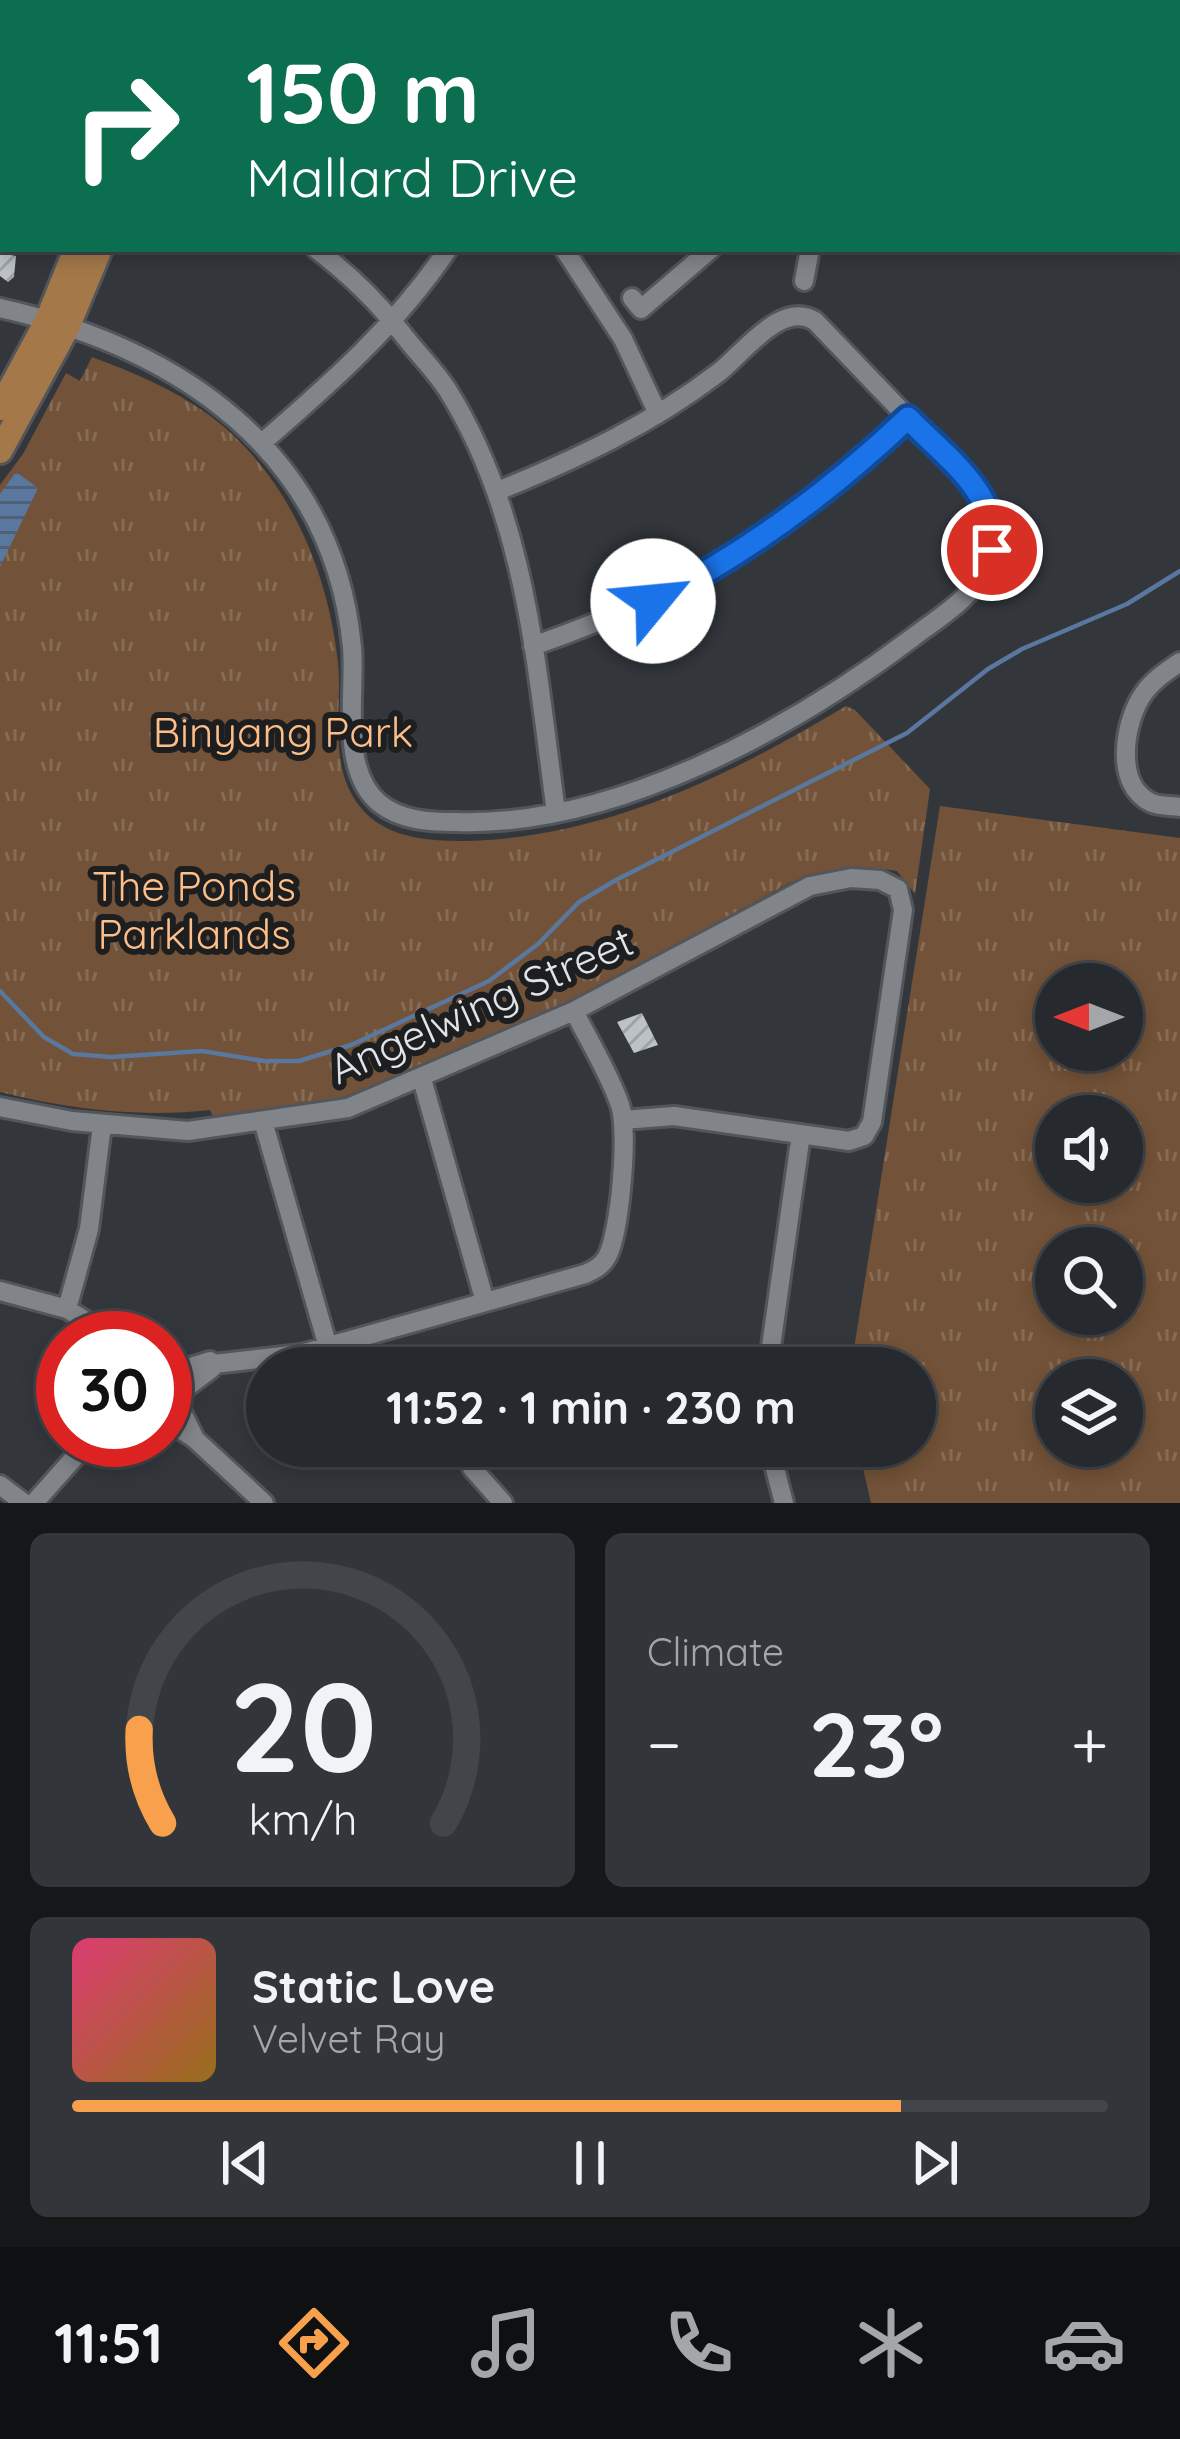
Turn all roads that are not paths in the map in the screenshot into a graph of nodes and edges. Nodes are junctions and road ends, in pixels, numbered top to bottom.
1 (75, 252) edge
2 (98, 252) edge
3 (320, 252) edge
4 (446, 252) edge
5 (566, 252) edge
6 (707, 252) edge
7 (809, 252) edge
8 (804, 280) dead end
9 (632, 298) dead end
10 (0, 308) edge
11 (393, 320) junction
12 (57, 324) junction
13 (0, 408) edge
14 (658, 414) junction
15 (908, 418) junction
16 (263, 442) junction
17 (0, 451) edge
18 (498, 491) junction
19 (533, 646) junction
20 (1180, 662) edge
21 (1180, 807) edge
22 (556, 812) junction
23 (574, 1011) junction
24 (422, 1079) junction
25 (0, 1107) edge
26 (623, 1120) junction
27 (263, 1121) junction
28 (102, 1124) junction
29 (801, 1134) junction
30 (0, 1292) edge
31 (485, 1302) junction
32 (68, 1309) junction
33 (71, 1311) edge
34 (328, 1347) joint
35 (771, 1347) edge
36 (246, 1361) edge
37 (214, 1364) junction
38 (192, 1367) edge
39 (192, 1385) edge
40 (192, 1435) edge
41 (66, 1467) edge
42 (775, 1467) edge
43 (472, 1468) dead end
44 (0, 1485) edge
45 (24, 1503) edge
46 (34, 1503) edge
47 (264, 1503) edge
48 (503, 1503) edge
49 (784, 1503) edge

1 - 12 main road
2 - 12 main road
3 - 11 street
4 - 11 street
5 - 14 street
6 - 9 street
7 - 8 street
10 - 12 street
11 - 16 street
11 - 18 street
12 - 13 main road
12 - 16 street
12 - 17 main road
14 - 15 street
14 - 18 street
15 - 19 street
15 - 22 street
16 - 22 street
18 - 19 street
19 - 22 street
20 - 21 street
23 - 24 street, Angelwing Street
23 - 26 street
23 - 29 street, Angelwing Street
24 - 27 street, Angelwing Street
24 - 31 street
25 - 28 street, Angelwing Street
26 - 29 street
26 - 31 street
27 - 28 street, Angelwing Street
27 - 34 street
28 - 32 street
29 - 35 street
30 - 32 street
31 - 34 street
32 - 33 street
36 - 37 street
37 - 38 street
37 - 39 street
40 - 47 street
41 - 46 street
42 - 49 street
43 - 48 street
44 - 45 street

